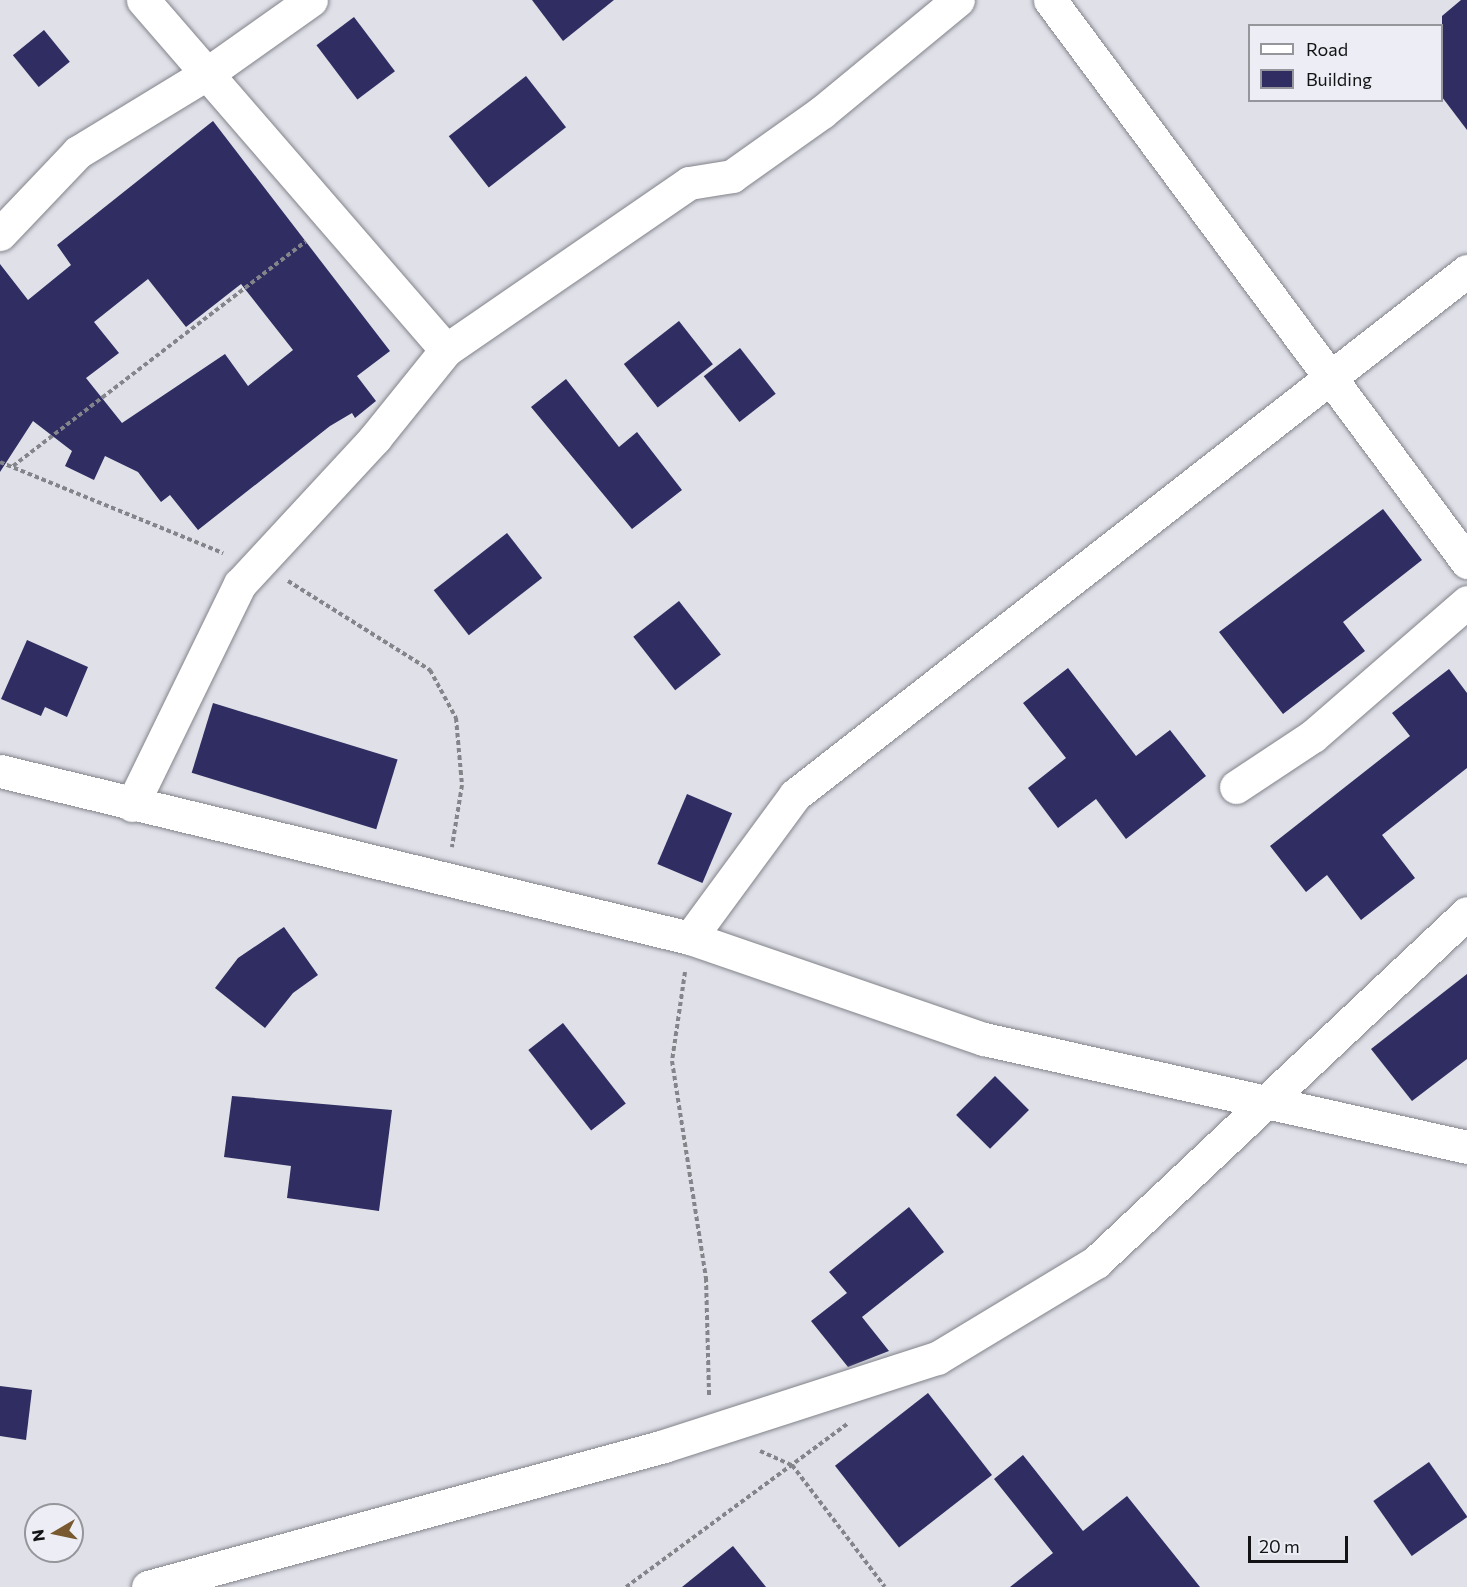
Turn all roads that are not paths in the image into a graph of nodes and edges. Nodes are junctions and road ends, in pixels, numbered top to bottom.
1 (143, 0) edge
2 (311, 0) edge
3 (958, 0) edge
4 (1050, 0) edge
5 (208, 73) junction
6 (0, 234) edge
7 (1467, 271) edge
8 (446, 350) junction
9 (1330, 378) junction
10 (1467, 562) edge
11 (1467, 602) edge
12 (0, 771) edge
13 (1236, 787) dead end
14 (132, 806) junction
15 (1467, 913) edge
16 (690, 938) junction
17 (1261, 1102) junction
18 (1467, 1147) edge
19 (148, 1587) edge

1 - 5 street
2 - 5 street
3 - 8 street
4 - 9 street
5 - 6 street
5 - 8 street
7 - 9 street
8 - 14 street
9 - 10 street
9 - 16 street
11 - 13 street
12 - 14 street
14 - 16 street
15 - 17 street
16 - 17 street
17 - 18 street
17 - 19 street

